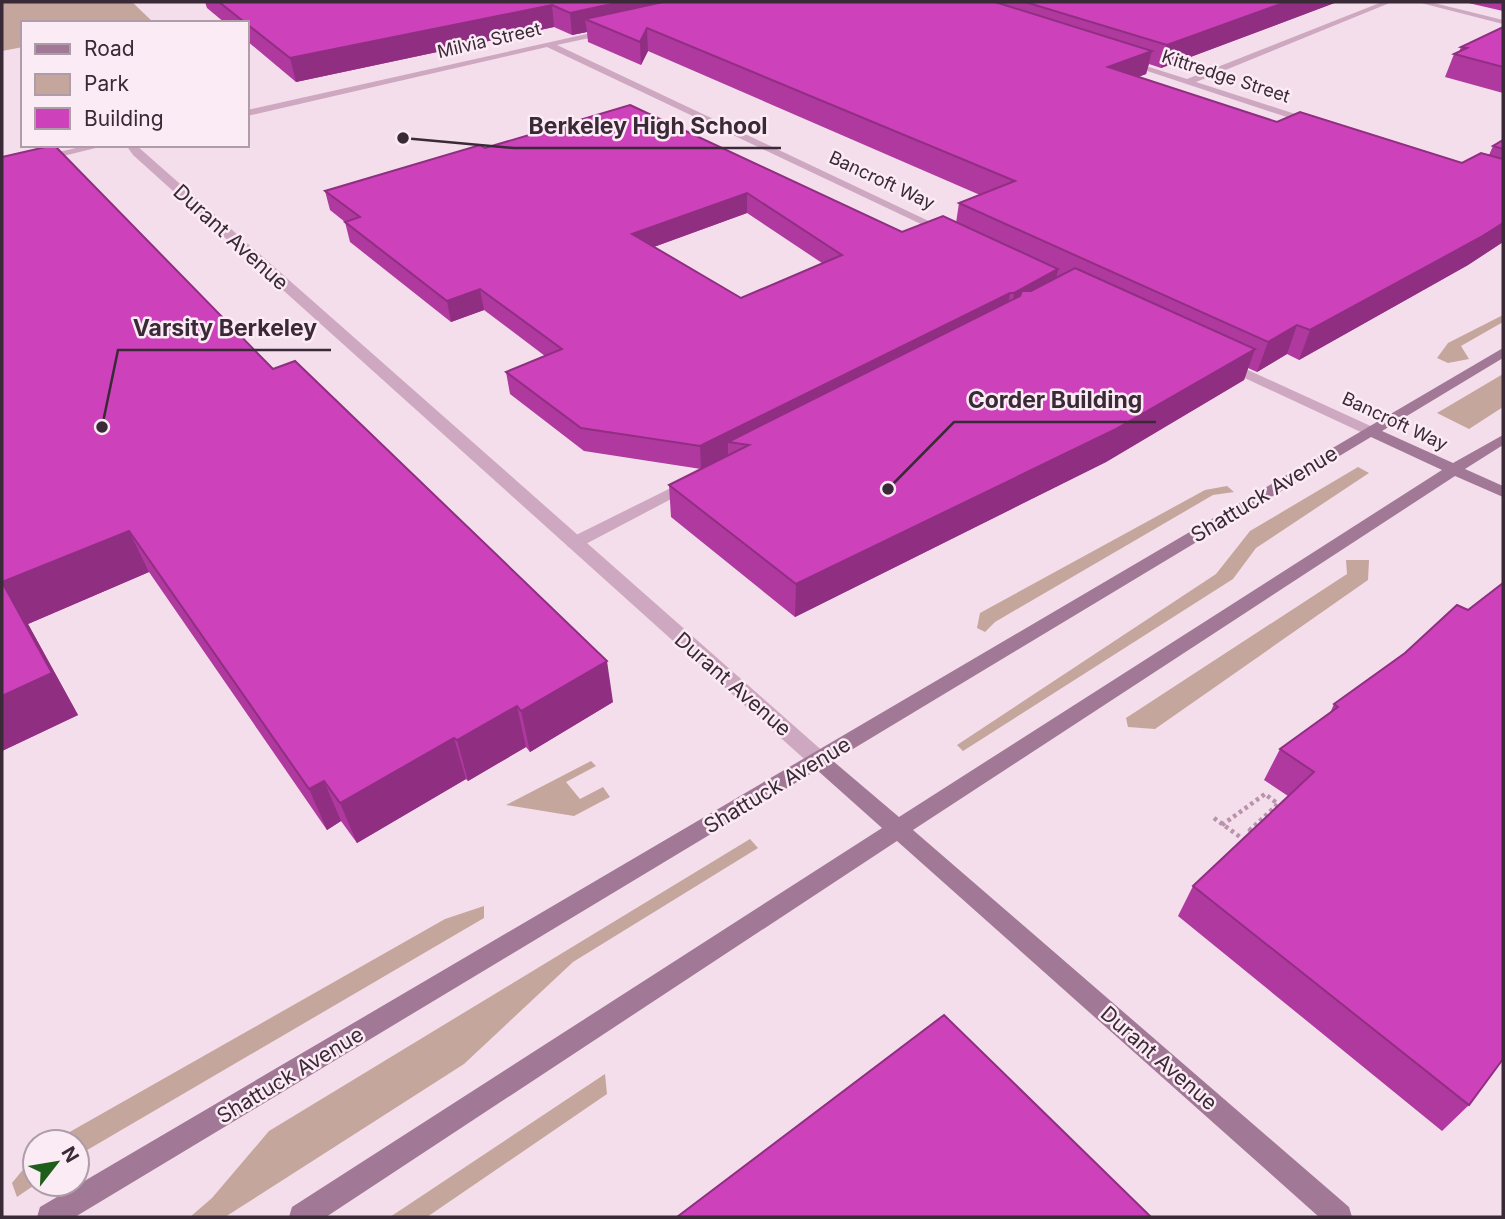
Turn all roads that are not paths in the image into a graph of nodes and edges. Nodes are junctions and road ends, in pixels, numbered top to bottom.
1 (1388, 2) edge
2 (1421, 2) edge
3 (1503, 22) edge
4 (625, 28) edge
5 (549, 45) junction
6 (1112, 57) edge
7 (1188, 82) junction
8 (248, 113) edge
9 (1320, 124) edge
10 (94, 147) edge
11 (132, 147) edge
12 (2, 168) edge
13 (958, 238) edge
14 (1503, 352) edge
15 (1218, 360) edge
16 (1370, 431) junction
17 (1503, 439) edge
18 (1454, 470) junction
19 (701, 478) edge
20 (1503, 492) edge
21 (573, 543) junction
22 (819, 760) junction
23 (898, 829) junction
24 (50, 1217) edge
25 (302, 1217) edge
26 (1339, 1217) edge

1 - 7 street
2 - 3 street
4 - 5 street, Milvia Street
5 - 8 street, Milvia Street
5 - 13 street, Bancroft Way
6 - 7 street, Kittredge Street
7 - 9 street, Kittredge Street
10 - 12 street
11 - 21 street, Durant Avenue
14 - 16 main road, Shattuck Avenue
15 - 16 street, Bancroft Way
16 - 18 main road, Bancroft Way
16 - 22 main road, Shattuck Avenue
17 - 18 main road
18 - 20 main road, Bancroft Way
18 - 23 main road
19 - 21 street
21 - 22 street, Durant Avenue
22 - 23 main road, Durant Avenue
22 - 24 main road, Shattuck Avenue
23 - 25 main road
23 - 26 main road, Durant Avenue

